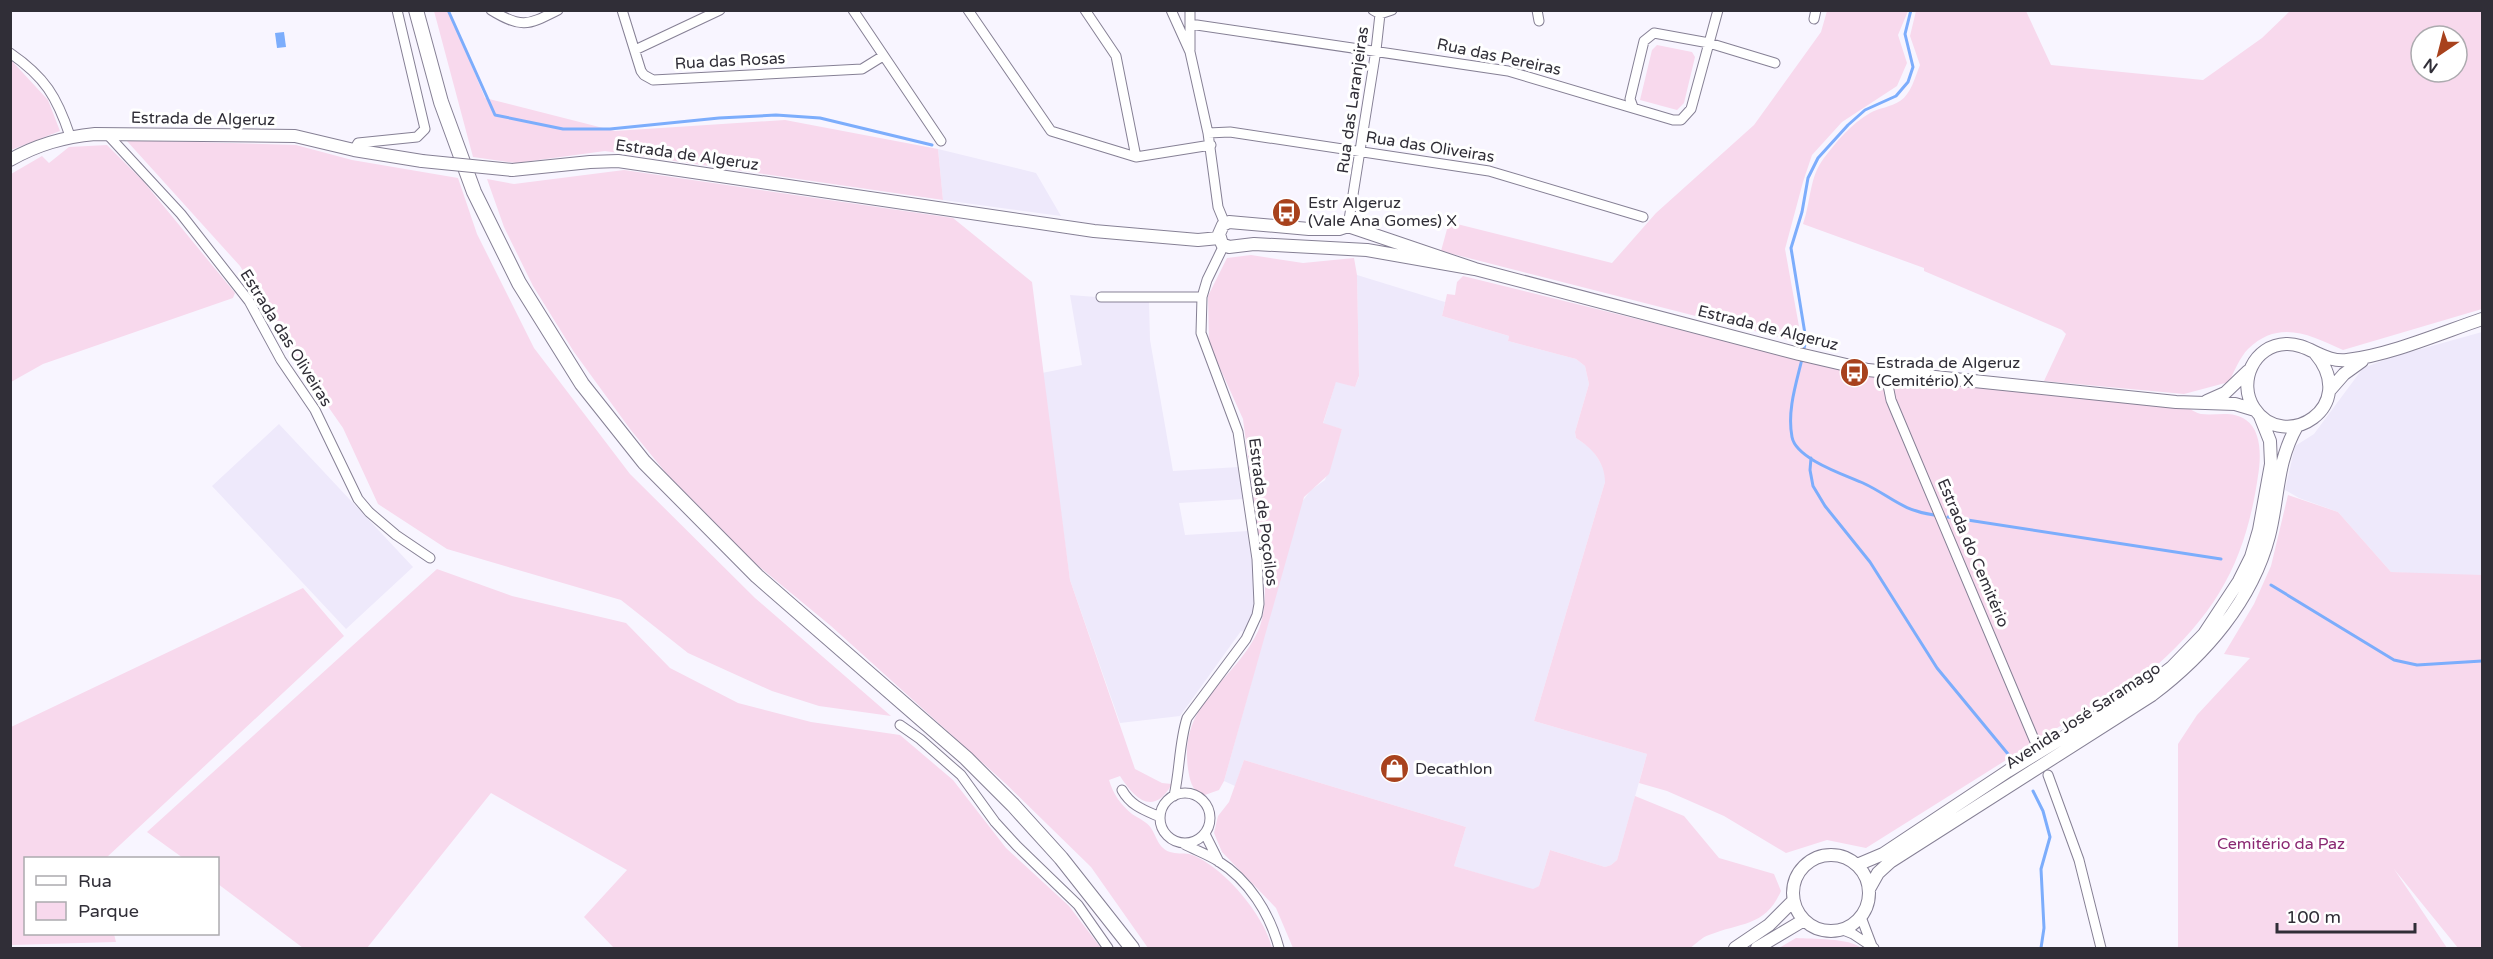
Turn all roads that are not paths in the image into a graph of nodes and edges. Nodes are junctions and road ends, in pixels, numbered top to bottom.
1 (397, 10) edge
2 (416, 10) edge
3 (491, 10) edge
4 (558, 10) edge
5 (622, 10) edge
6 (720, 10) edge
7 (853, 10) edge
8 (968, 10) edge
9 (1084, 10) edge
10 (1171, 10) edge
11 (1190, 10) edge
12 (1392, 10) edge
13 (1537, 10) edge
14 (1718, 10) edge
15 (1377, 12) edge
16 (1539, 21) dead end
17 (1190, 24) junction
18 (1709, 43) junction
19 (635, 50) junction
20 (1377, 50) junction
21 (1190, 52) junction
22 (10, 53) edge
23 (883, 56) junction
24 (1775, 63) dead end
25 (1633, 107) junction
26 (1208, 133) junction
27 (108, 135) junction
28 (70, 136) junction
29 (941, 141) dead end
30 (1210, 145) junction
31 (354, 150) junction
32 (1361, 152) junction
33 (1136, 157) junction
34 (10, 160) edge
35 (1643, 217) dead end
36 (1229, 223) junction
37 (1346, 227) junction
38 (1222, 241) junction
39 (1239, 244) junction
40 (1343, 248) junction
41 (1475, 268) junction
42 (1101, 297) dead end
43 (1202, 297) junction
44 (2482, 319) edge
45 (2316, 353) junction
46 (2371, 356) junction
47 (2249, 371) junction
48 (1890, 372) junction
49 (2330, 390) junction
50 (2201, 403) junction
51 (2258, 413) junction
52 (2297, 426) junction
53 (430, 558) dead end
54 (900, 725) dead end
55 (2036, 744) dead end
56 (1180, 771) junction
57 (2048, 775) dead end
58 (1122, 790) dead end
59 (1190, 793) junction
60 (1174, 796) junction
61 (1160, 817) junction
62 (1205, 834) junction
63 (1181, 843) junction
64 (1219, 862) junction
65 (1857, 865) junction
66 (1869, 889) junction
67 (1793, 901) junction
68 (1861, 917) junction
69 (1804, 920) junction
70 (1843, 930) junction
71 (1108, 948) edge
72 (1131, 948) edge
73 (1280, 948) edge
74 (1735, 948) edge
75 (1757, 948) edge
76 (1874, 948) edge
77 (2101, 948) edge

1 - 31 street
2 - 72 highway
3 - 4 street
5 - 19 street, Rua das Rosas
6 - 19 street
7 - 23 street
8 - 33 street
9 - 33 street
10 - 21 street
11 - 17 street
12 - 15 street
13 - 16 street
14 - 18 street, Rua das Pereiras
15 - 20 street, Rua das Laranjeiras
17 - 20 street, Rua das Pereiras
17 - 21 street
18 - 24 street
18 - 25 street, Rua das Pereiras
18 - 25 street
19 - 23 street, Rua das Rosas
20 - 25 street, Rua das Pereiras
20 - 32 street, Rua das Laranjeiras
21 - 26 street
22 - 28 street
23 - 29 street
26 - 30 street
26 - 32 street, Rua das Oliveiras
27 - 28 main road, Estrada de Algeruz
27 - 31 main road, Estrada de Algeruz
27 - 53 street, Estrada das Oliveiras
28 - 34 main road, Estrada de Algeruz
30 - 33 street
30 - 36 street
31 - 38 main road, Estrada de Algeruz, bridge
32 - 35 street, Rua das Oliveiras
32 - 37 street, Rua das Laranjeiras
36 - 37 main road, Estrada de Algeruz
36 - 38 main road
36 - 39 main road
37 - 40 main road
37 - 40 main road
37 - 41 main road, Estrada de Algeruz
38 - 39 main road, Estrada de Algeruz
38 - 43 street, Estrada de Poçoilos
39 - 40 main road, Estrada de Algeruz
40 - 41 main road, Estrada de Algeruz
41 - 48 main road, Estrada de Algeruz
42 - 43 street
43 - 56 street, Estrada de Poçoilos
44 - 46 main road
45 - 46 main road
45 - 47 main road
45 - 49 main road
46 - 49 main road
47 - 50 main road
47 - 51 main road
48 - 50 main road, Estrada de Algeruz
48 - 55 street, Estrada do Cemitério
49 - 52 main road
50 - 51 main road, Estrada de Algeruz
51 - 52 main road, Estrada de Algeruz
51 - 65 main road, Avenida José Saramago
52 - 66 main road, Avenida José Saramago
54 - 71 street
56 - 59 street, Estrada de Poçoilos
56 - 60 street, Estrada de Poçoilos
57 - 77 street
58 - 61 street
59 - 60 street
59 - 62 street, Estrada de Poçoilos
60 - 61 street, Estrada de Poçoilos
61 - 63 street
62 - 63 street
62 - 64 street
63 - 64 street
64 - 73 street
65 - 66 main road
65 - 67 main road
66 - 68 main road, Avenida José Saramago
67 - 69 main road
67 - 74 main road
68 - 70 main road
68 - 76 street
69 - 70 main road
69 - 75 main road
70 - 76 street

